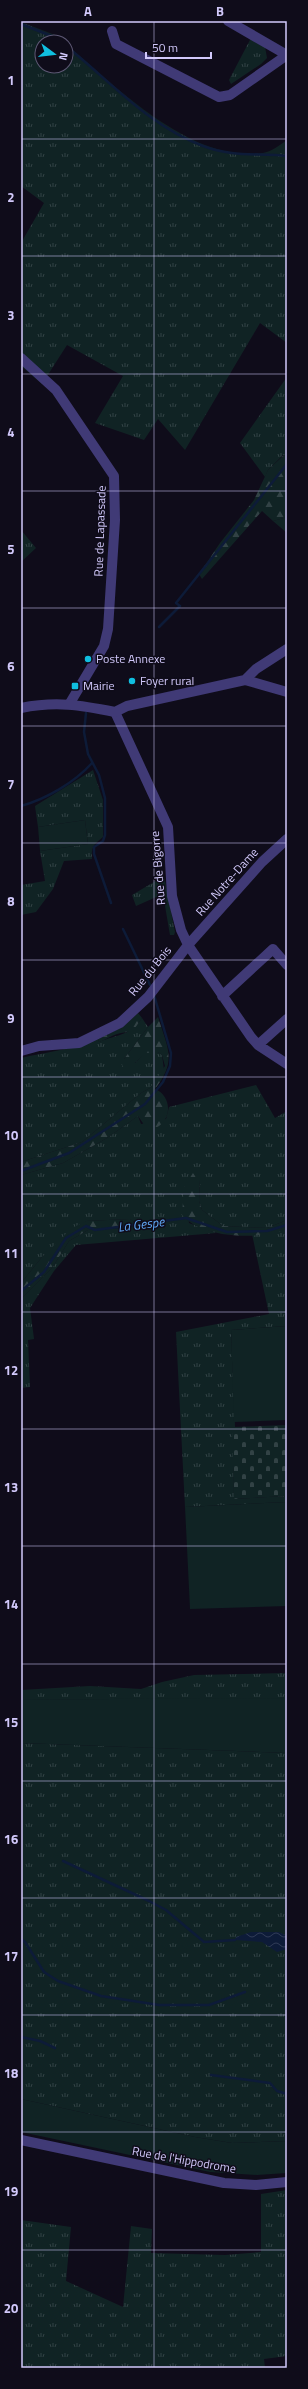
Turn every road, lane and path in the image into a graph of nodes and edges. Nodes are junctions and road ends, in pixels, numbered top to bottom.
1 (228, 21) edge
2 (112, 31) dead end
3 (287, 55) edge
4 (21, 358) edge
5 (287, 649) edge
6 (246, 680) junction
7 (287, 692) edge
8 (70, 703) junction
9 (21, 708) edge
10 (115, 712) junction
11 (287, 839) edge
12 (188, 945) junction
13 (287, 965) edge
14 (222, 996) junction
15 (287, 1020) edge
16 (258, 1045) junction
17 (21, 1052) edge
18 (287, 1064) edge
19 (21, 2140) edge
20 (287, 2182) edge

1 - 3 street
2 - 3 street
4 - 8 street, Rue de Lapassade
5 - 6 street
6 - 7 street
6 - 10 street
8 - 9 street
8 - 10 street
10 - 12 street, Rue de Bigorre
11 - 12 street, Rue Notre-Dame
12 - 14 street, Rue de Bigorre
12 - 17 street, Rue du Bois
13 - 14 street
14 - 16 street, Rue de Bigorre
15 - 16 street
16 - 18 street, Rue de Bigorre
19 - 20 street, Rue de l'Hippodrome

